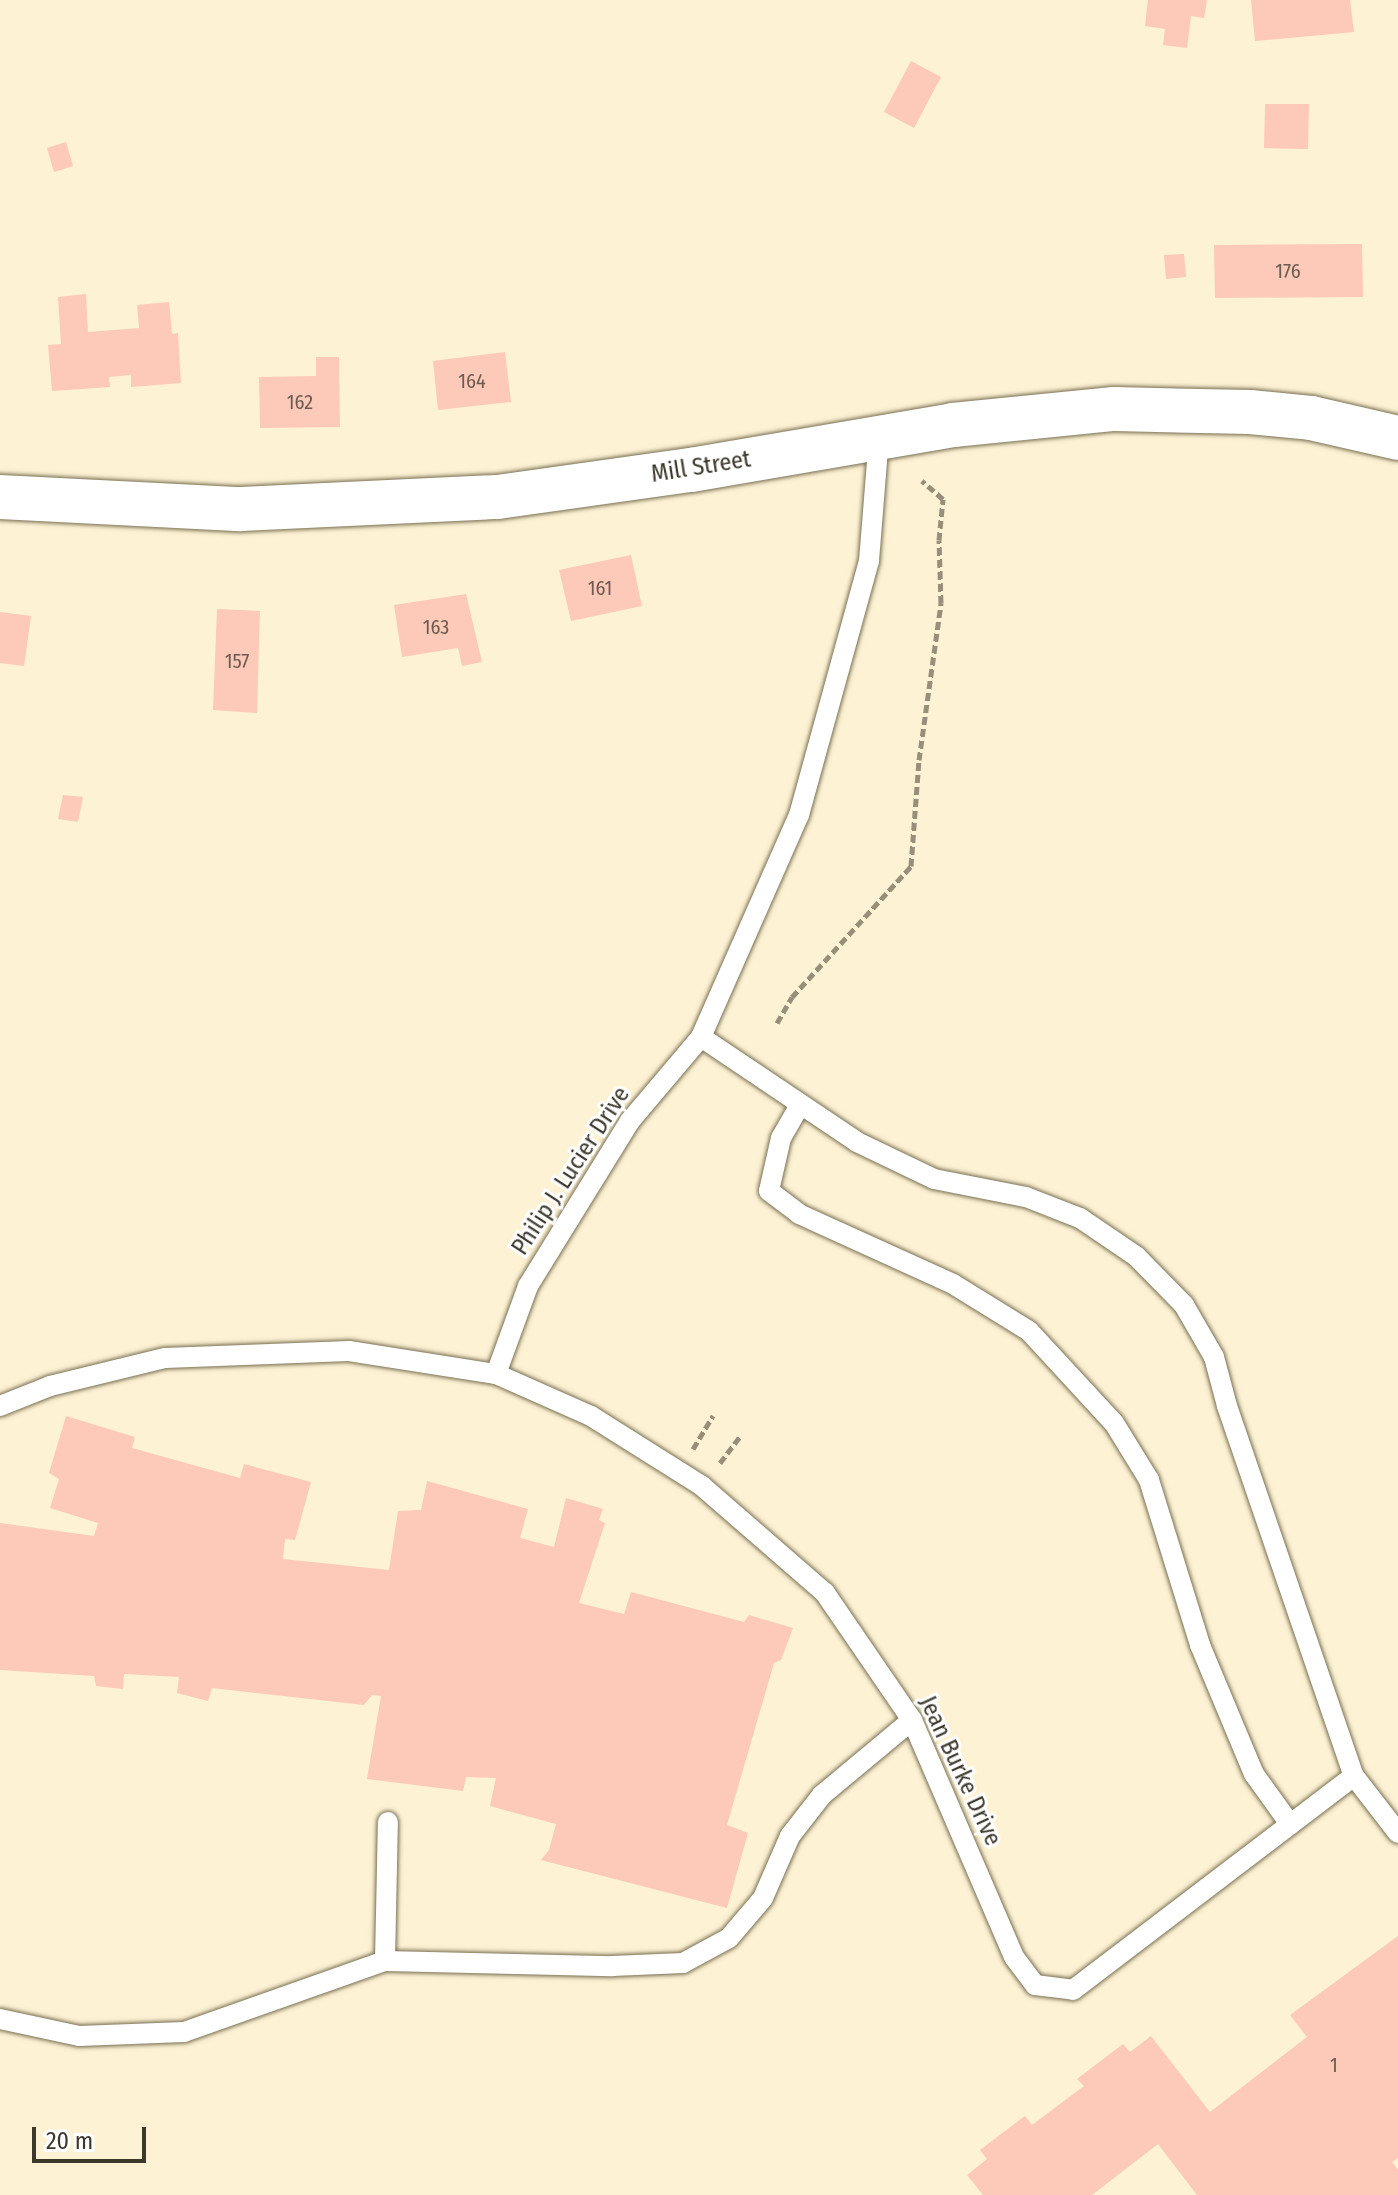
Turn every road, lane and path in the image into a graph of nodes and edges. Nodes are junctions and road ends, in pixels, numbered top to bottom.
1 (879, 436) junction
2 (1398, 438) edge
3 (922, 481) dead end
4 (0, 497) edge
5 (777, 1023) dead end
6 (701, 1037) junction
7 (800, 1105) junction
8 (496, 1374) junction
9 (0, 1406) edge
10 (912, 1720) junction
11 (1354, 1776) junction
12 (388, 1822) dead end
13 (1290, 1824) junction
14 (1398, 1833) edge
15 (385, 1961) junction
16 (0, 2019) edge

1 - 2 street, Mill Street
1 - 4 street, Mill Street
1 - 6 lane, Philip J. Lucier Drive
3 - 5 path
6 - 7 lane
6 - 8 lane, Philip J. Lucier Drive
7 - 11 lane
7 - 13 lane
8 - 9 lane
8 - 10 lane, Jean Burke Drive
10 - 13 lane, Jean Burke Drive
10 - 15 lane
11 - 13 lane, Jean Burke Drive
11 - 14 lane
12 - 15 lane
15 - 16 lane

